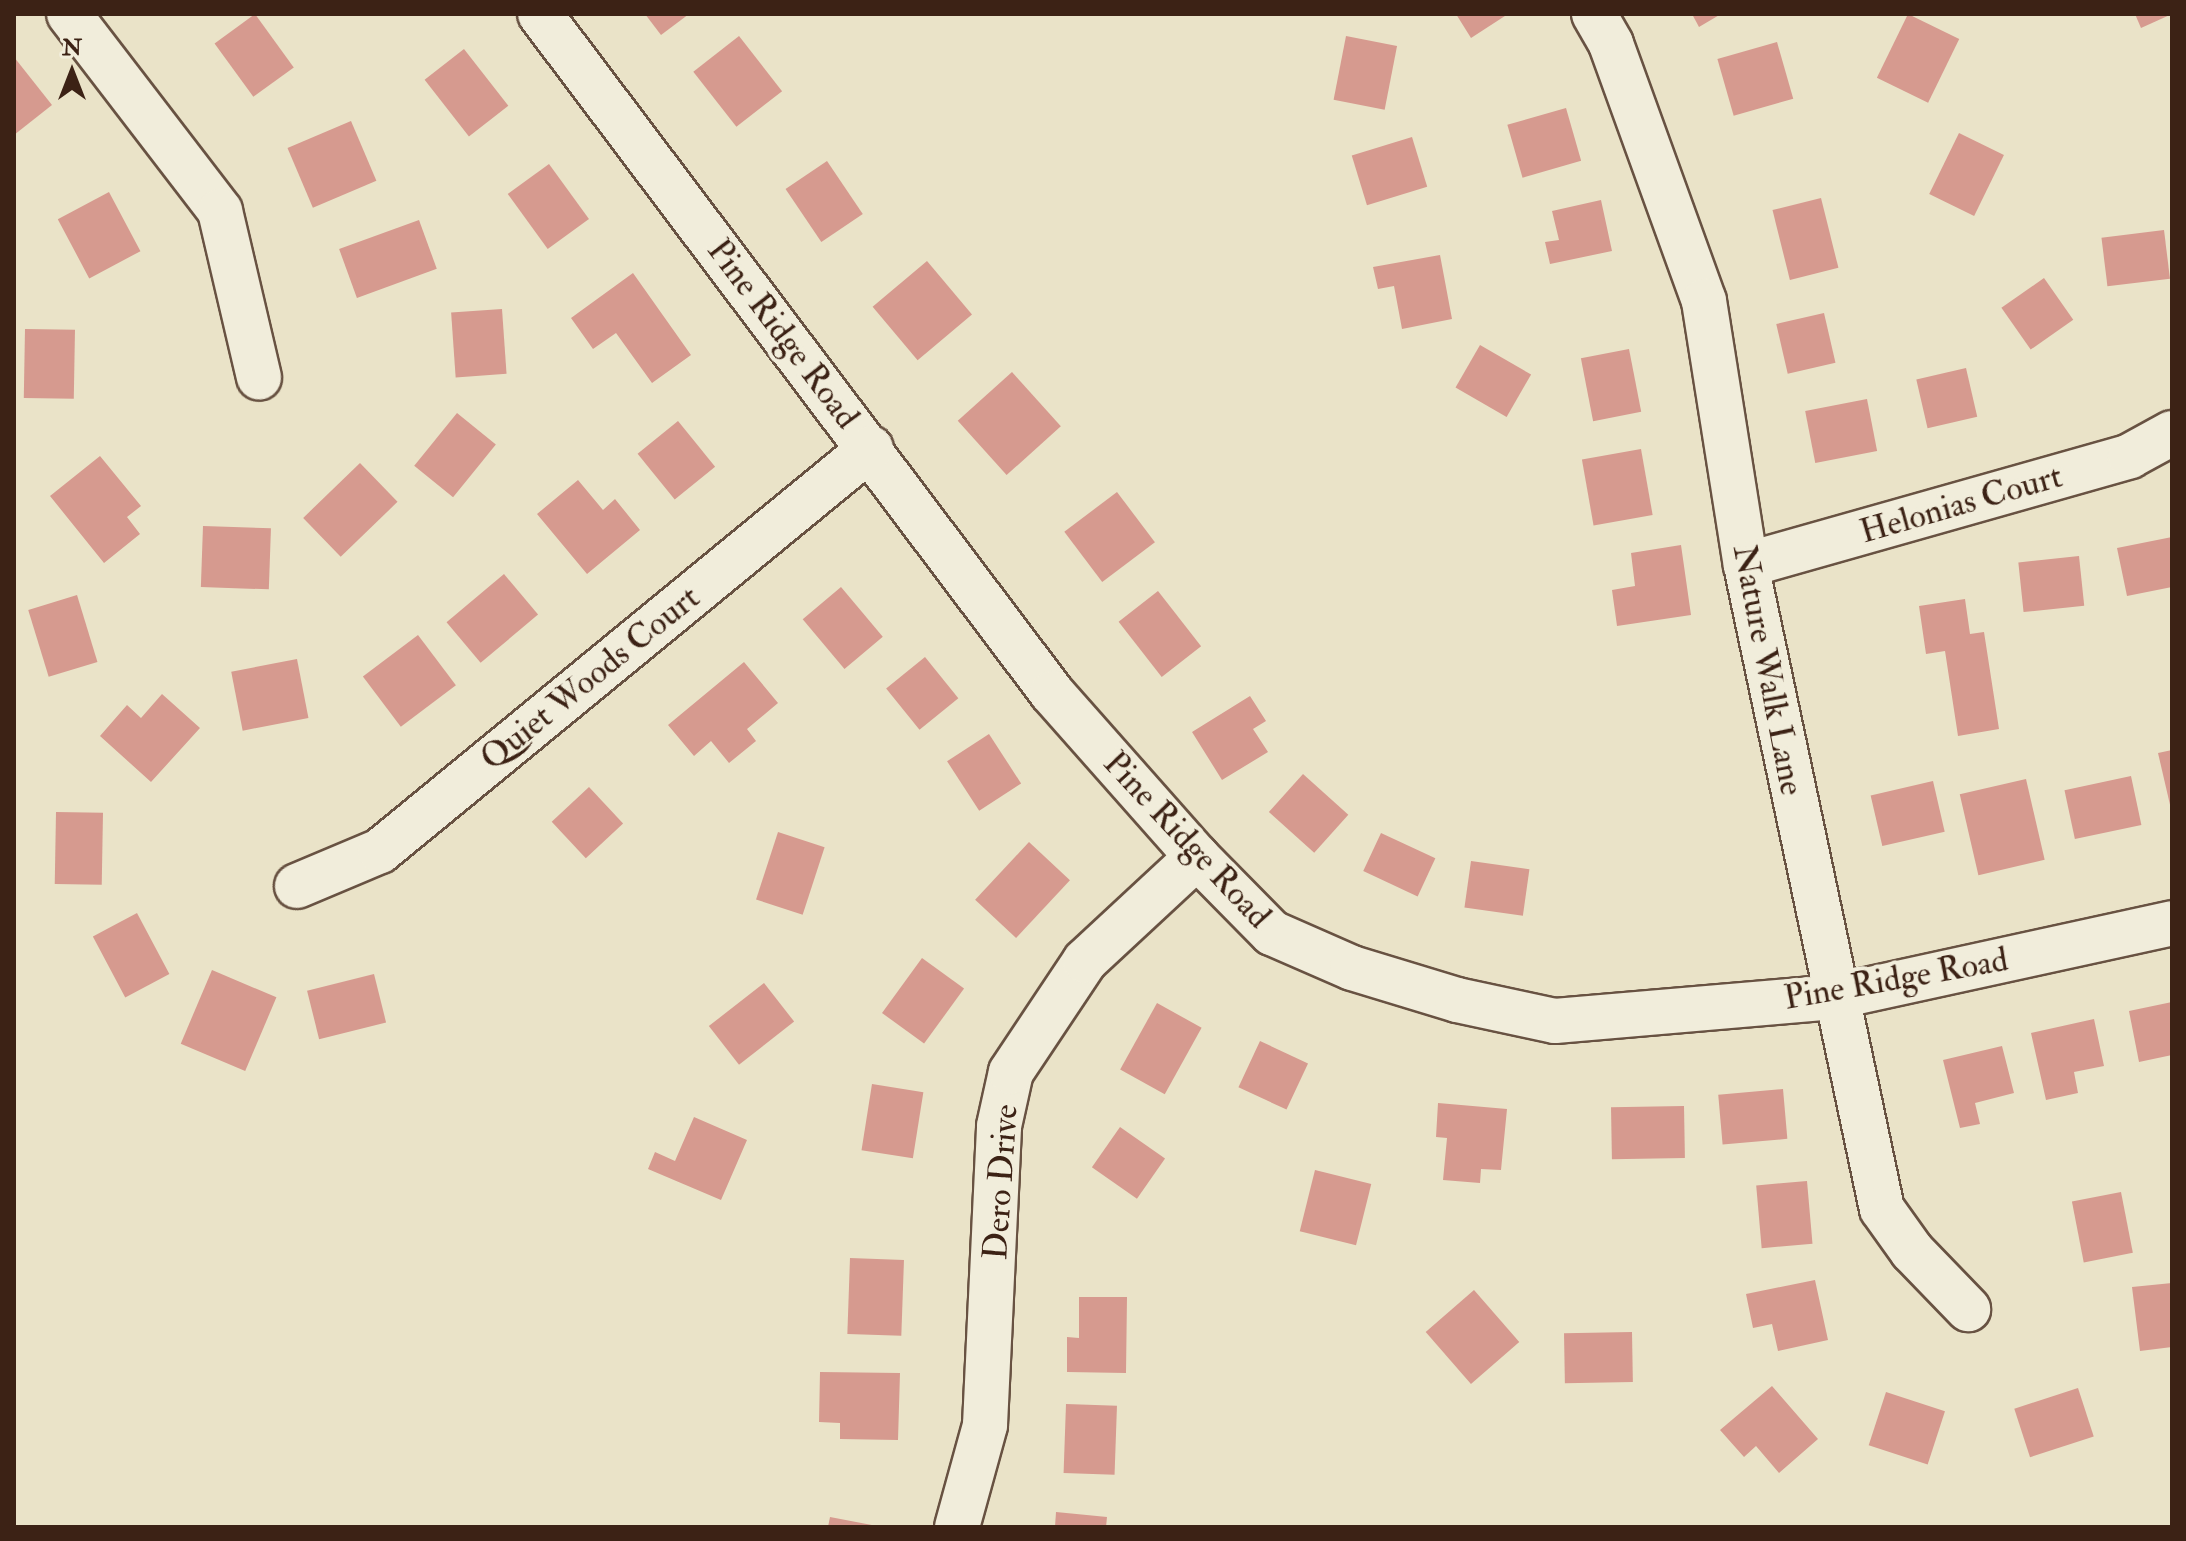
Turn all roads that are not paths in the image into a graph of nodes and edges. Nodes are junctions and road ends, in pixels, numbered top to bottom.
1 (69, 14) edge
2 (540, 14) edge
3 (1594, 14) edge
4 (259, 377) dead end
5 (2172, 433) edge
6 (871, 448) junction
7 (1746, 565) junction
8 (1197, 857) junction
9 (297, 886) dead end
10 (2172, 923) edge
11 (1834, 997) junction
12 (1968, 1309) dead end
13 (957, 1527) edge

1 - 4 street
2 - 6 street, Pine Ridge Road
3 - 7 street, Nature Walk Lane
5 - 7 street, Helonias Court
6 - 8 street, Pine Ridge Road
6 - 9 street, Quiet Woods Court
7 - 11 street, Nature Walk Lane
8 - 11 street, Pine Ridge Road
8 - 13 street, Dero Drive
10 - 11 street, Pine Ridge Road
11 - 12 street, Nature Walk Lane

